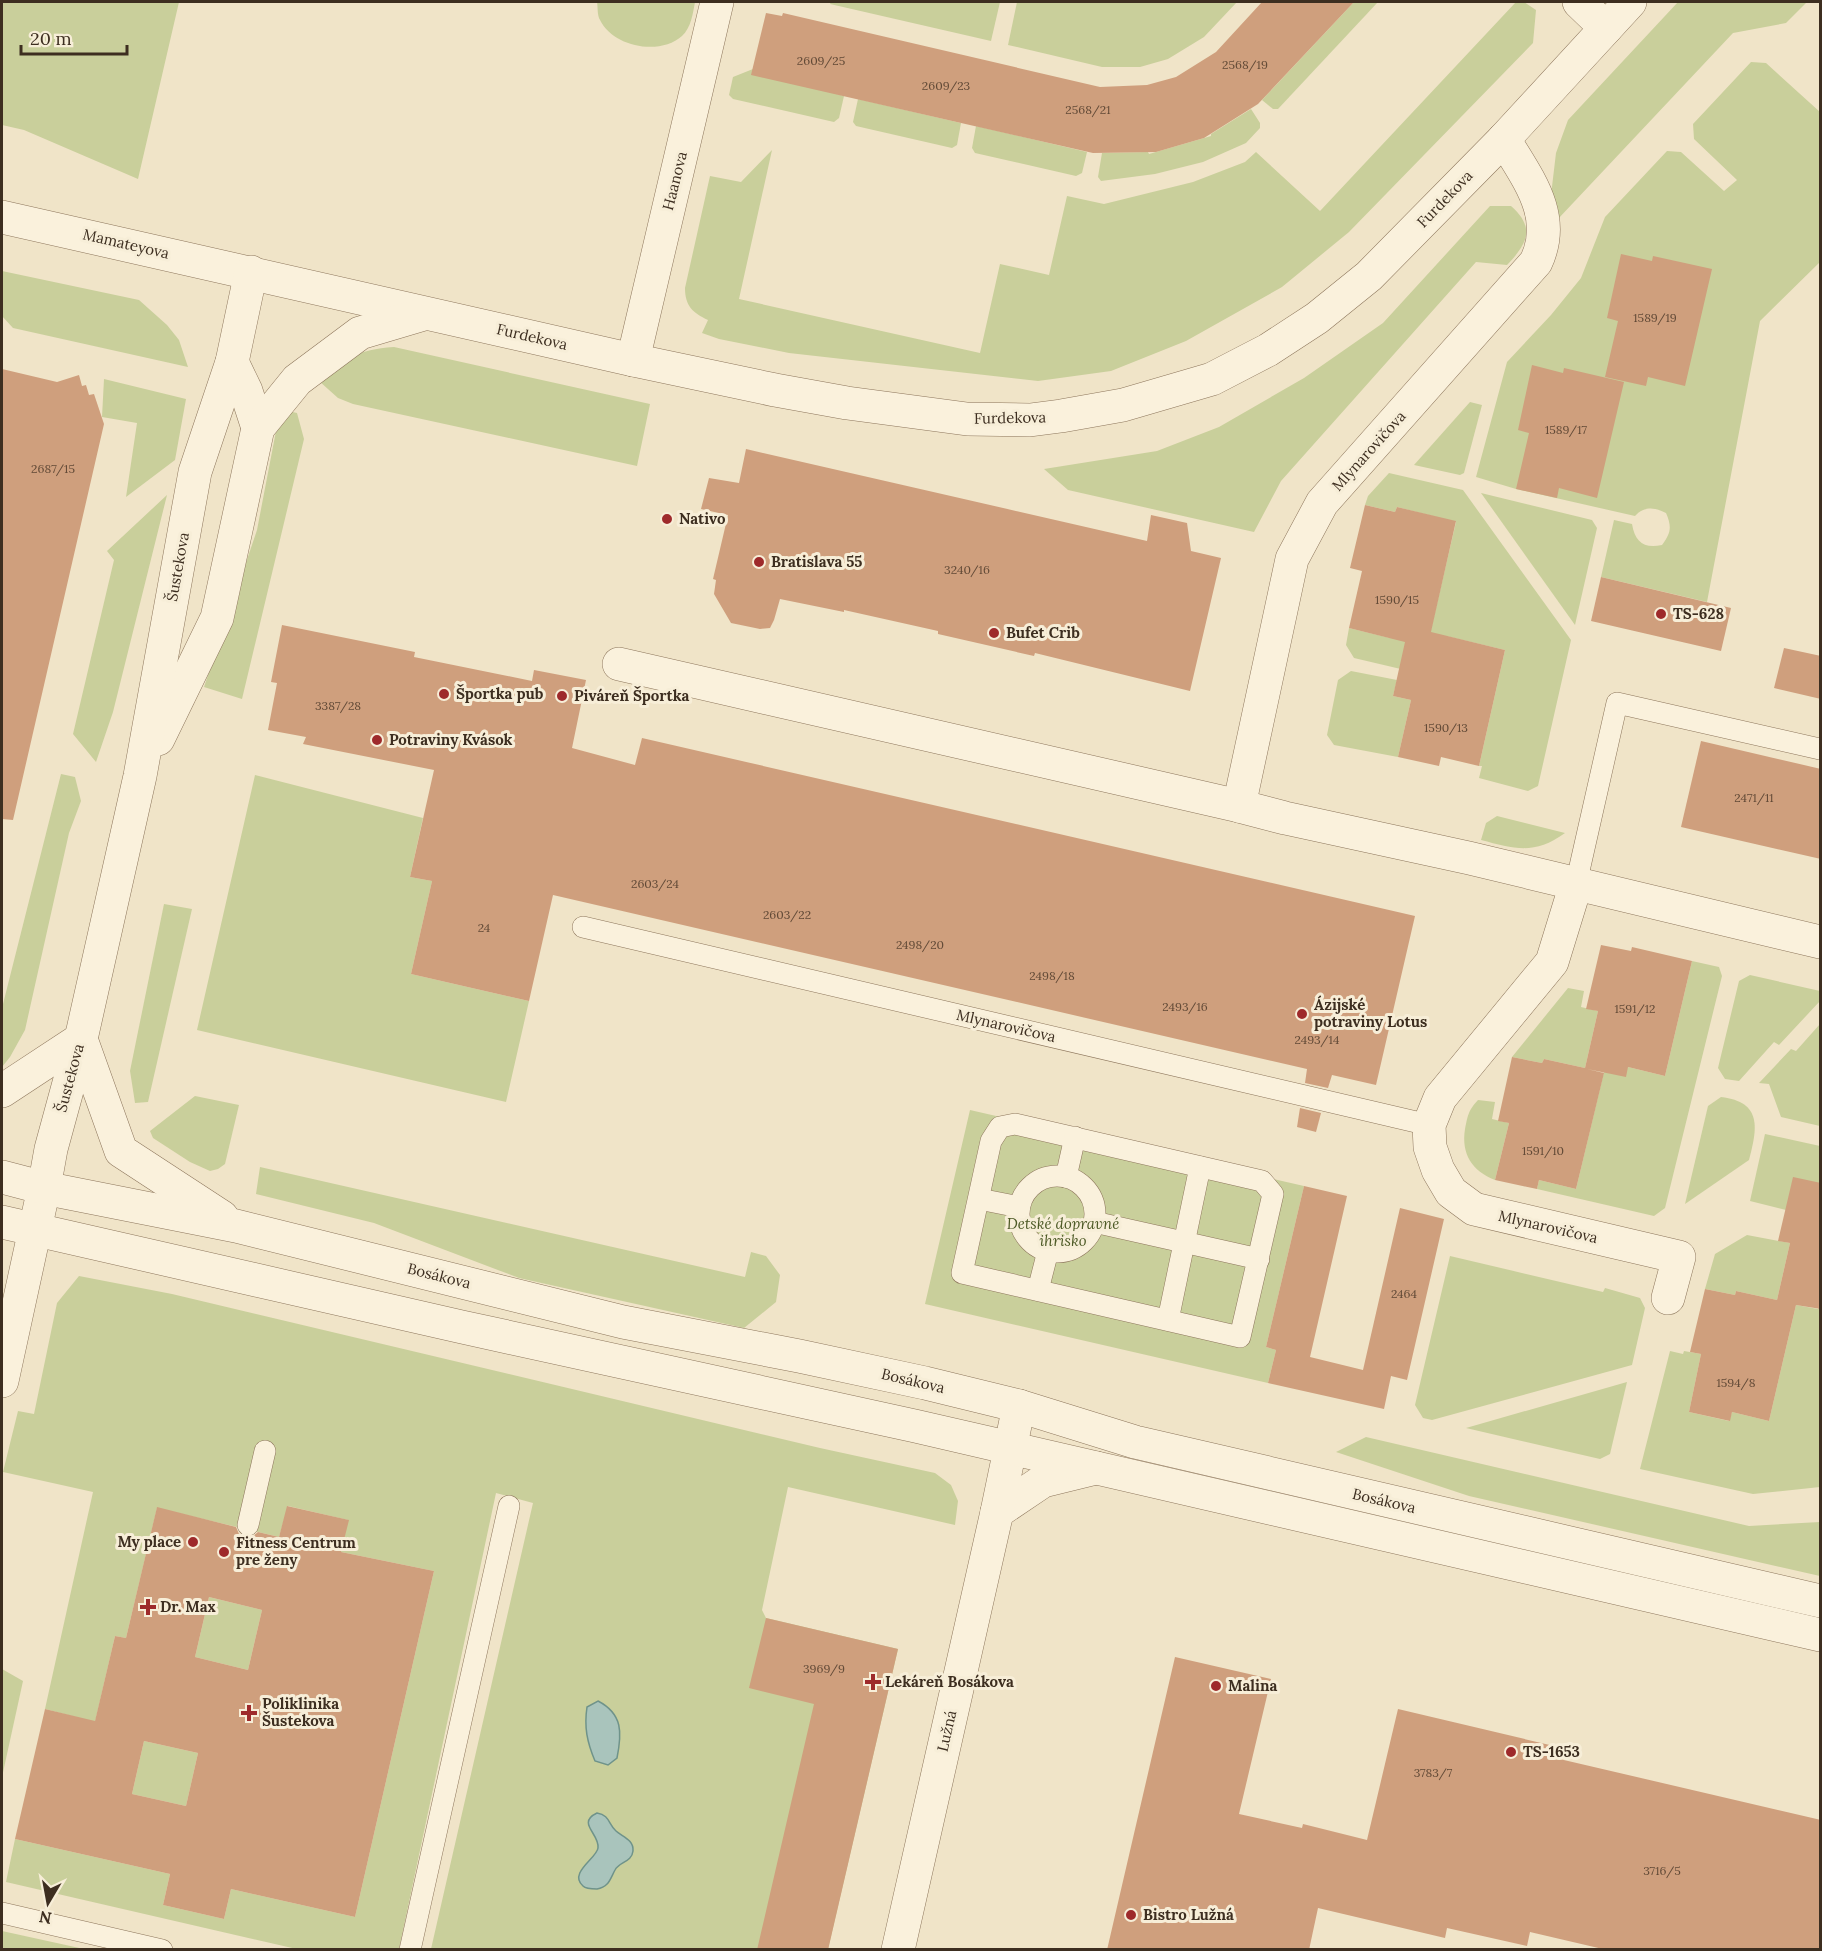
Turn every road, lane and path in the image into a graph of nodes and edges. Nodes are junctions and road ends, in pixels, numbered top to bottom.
1 (717, 2) edge
2 (1579, 2) edge
3 (1630, 2) edge
4 (1606, 28) junction
5 (1504, 139) junction
6 (2, 216) edge
7 (251, 272) junction
8 (426, 313) junction
9 (633, 360) junction
10 (232, 362) junction
11 (258, 428) junction
12 (619, 664) dead end
13 (1821, 750) edge
14 (140, 776) junction
15 (1239, 806) junction
16 (1576, 884) junction
17 (583, 927) dead end
18 (1821, 942) edge
19 (81, 1039) junction
20 (2, 1091) edge
21 (1429, 1125) junction
22 (1075, 1137) junction
23 (1200, 1167) junction
24 (2, 1177) edge
25 (1066, 1177) junction
26 (44, 1188) junction
27 (979, 1198) junction
28 (1019, 1207) junction
29 (2, 1222) edge
30 (1094, 1222) junction
31 (236, 1226) junction
32 (35, 1231) junction
33 (1184, 1242) junction
34 (1048, 1251) junction
35 (1259, 1259) junction
36 (1038, 1290) junction
37 (1668, 1298) dead end
38 (1168, 1320) junction
39 (2, 1381) edge
40 (1019, 1406) junction
41 (1010, 1449) junction
42 (265, 1451) dead end
43 (1096, 1468) junction
44 (509, 1506) dead end
45 (997, 1512) junction
46 (248, 1525) dead end
47 (1821, 1601) edge
48 (1821, 1635) edge
49 (2, 1913) edge
50 (162, 1950) edge
51 (410, 1950) edge
52 (898, 1950) edge

1 - 9 street, Haanova
2 - 4 street
3 - 4 street, Furdekova
4 - 5 street, Furdekova
5 - 9 street, Furdekova
5 - 15 street, Mlynarovičova
6 - 7 street, Mamateyova
7 - 8 street, Furdekova
7 - 10 street, Šustekova
8 - 9 street, Furdekova
8 - 11 street, Šustekova
10 - 11 street
10 - 14 street, Šustekova
11 - 14 street, Šustekova
12 - 15 street
13 - 16 lane
14 - 19 street, Šustekova
15 - 16 street
16 - 18 street
16 - 21 street, Mlynarovičova
17 - 21 lane, Mlynarovičova
19 - 20 street
19 - 26 street, Šustekova
19 - 31 street
21 - 37 street, Mlynarovičova
22 - 23 lane
22 - 25 lane
22 - 27 lane
23 - 33 lane
23 - 35 lane
24 - 26 street, Bosákova
25 - 28 lane
25 - 30 lane
26 - 31 street, Bosákova
26 - 32 street, Šustekova
27 - 28 lane
27 - 36 lane
28 - 34 lane
29 - 32 street
30 - 33 lane
30 - 34 lane
31 - 40 street, Bosákova
32 - 39 street, Šustekova
32 - 41 street
33 - 35 lane
33 - 38 lane
34 - 36 lane
35 - 38 lane
36 - 38 lane
40 - 41 street, Lužná
40 - 47 street, Bosákova
41 - 43 street
41 - 45 street, Lužná
42 - 46 lane
43 - 45 street
43 - 48 street
44 - 51 lane
45 - 52 street, Lužná
49 - 50 lane

